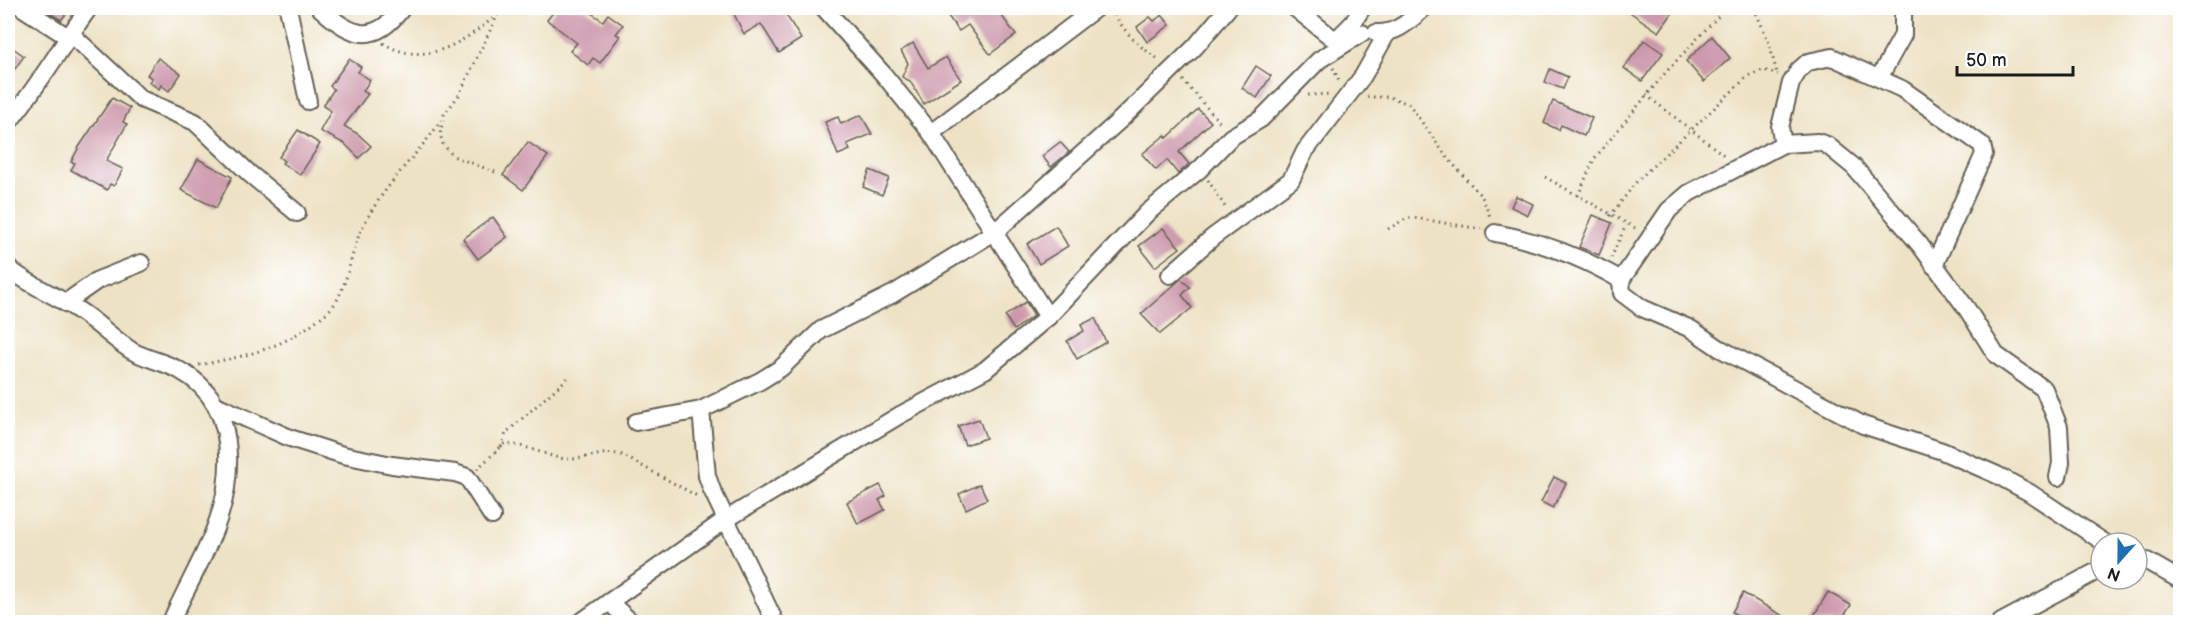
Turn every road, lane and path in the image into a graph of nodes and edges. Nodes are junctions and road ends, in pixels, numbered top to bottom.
1 (23, 8) edge
2 (89, 8) edge
3 (288, 8) edge
4 (320, 8) edge
5 (402, 8) edge
6 (501, 8) edge
7 (847, 8) edge
8 (1096, 8) edge
9 (1112, 8) edge
10 (1228, 8) edge
11 (1295, 8) edge
12 (1362, 8) edge
13 (1424, 8) edge
14 (1726, 8) edge
15 (1754, 8) edge
16 (1903, 8) edge
17 (828, 12) edge
18 (498, 14) junction
19 (1362, 33) junction
20 (1387, 33) junction
21 (69, 35) junction
22 (368, 35) junction
23 (1342, 35) junction
24 (1331, 52) junction
25 (1172, 68) junction
26 (1776, 73) junction
27 (1879, 78) junction
28 (1791, 83) junction
29 (1285, 94) junction
30 (1348, 94) junction
31 (1646, 95) junction
32 (308, 101) dead end
33 (8, 123) edge
34 (440, 123) junction
35 (1692, 130) junction
36 (931, 133) junction
37 (1231, 137) junction
38 (1783, 144) junction
39 (1741, 167) junction
40 (1200, 169) junction
41 (495, 172) dead end
42 (1545, 177) dead end
43 (1578, 196) junction
44 (297, 213) dead end
45 (1610, 216) junction
46 (1235, 223) junction
47 (1626, 225) junction
48 (1388, 229) dead end
49 (996, 231) junction
50 (1495, 232) junction
51 (1652, 236) junction
52 (141, 263) dead end
53 (1934, 266) junction
54 (8, 268) edge
55 (1605, 271) junction
56 (1170, 275) dead end
57 (1621, 280) junction
58 (65, 303) junction
59 (1048, 317) junction
60 (176, 368) junction
61 (570, 376) dead end
62 (218, 406) junction
63 (701, 410) junction
64 (636, 422) dead end
65 (500, 447) junction
66 (467, 477) junction
67 (2058, 477) dead end
68 (718, 505) junction
69 (492, 516) dead end
70 (726, 520) junction
71 (2089, 532) edge
72 (2149, 562) edge
73 (2089, 575) edge
74 (2181, 580) edge
75 (609, 602) junction
76 (171, 622) edge
77 (581, 622) edge
78 (631, 622) edge
79 (775, 622) edge
80 (2001, 622) edge

1 - 21 street
2 - 21 street
3 - 32 street
4 - 22 street
5 - 22 street
6 - 18 path
7 - 17 street
8 - 36 street
9 - 25 path
10 - 25 street
11 - 23 street
12 - 23 street
13 - 20 street
14 - 31 path
15 - 26 path
16 - 27 street
17 - 36 street
18 - 22 path
18 - 34 path
19 - 20 street
19 - 23 street
19 - 24 street
20 - 30 street
21 - 33 street
21 - 44 street
24 - 29 street
24 - 30 path
25 - 37 path
25 - 49 street
26 - 28 path
26 - 35 path
27 - 28 street
27 - 53 street
28 - 38 street
29 - 30 path
29 - 37 street
30 - 46 street
30 - 50 path
31 - 35 path
31 - 43 path
34 - 41 path
34 - 60 path
35 - 39 path
35 - 45 path
36 - 49 street
37 - 40 street
38 - 39 street
38 - 53 street
39 - 51 street
40 - 46 path
40 - 59 street
42 - 43 path
43 - 45 path
45 - 47 path
46 - 56 street
47 - 51 path
47 - 55 path
48 - 50 path
49 - 59 street
49 - 63 street
50 - 55 street
51 - 57 street
52 - 58 street
53 - 67 street
54 - 58 street
55 - 57 street
57 - 71 street
58 - 60 street
59 - 70 street
60 - 62 street
61 - 65 path
62 - 66 street
62 - 76 street
63 - 64 street
63 - 68 street
65 - 66 path
65 - 68 path
66 - 69 street
68 - 70 street
70 - 75 street
70 - 79 street
72 - 74 street
73 - 80 street
75 - 77 street
75 - 78 street

